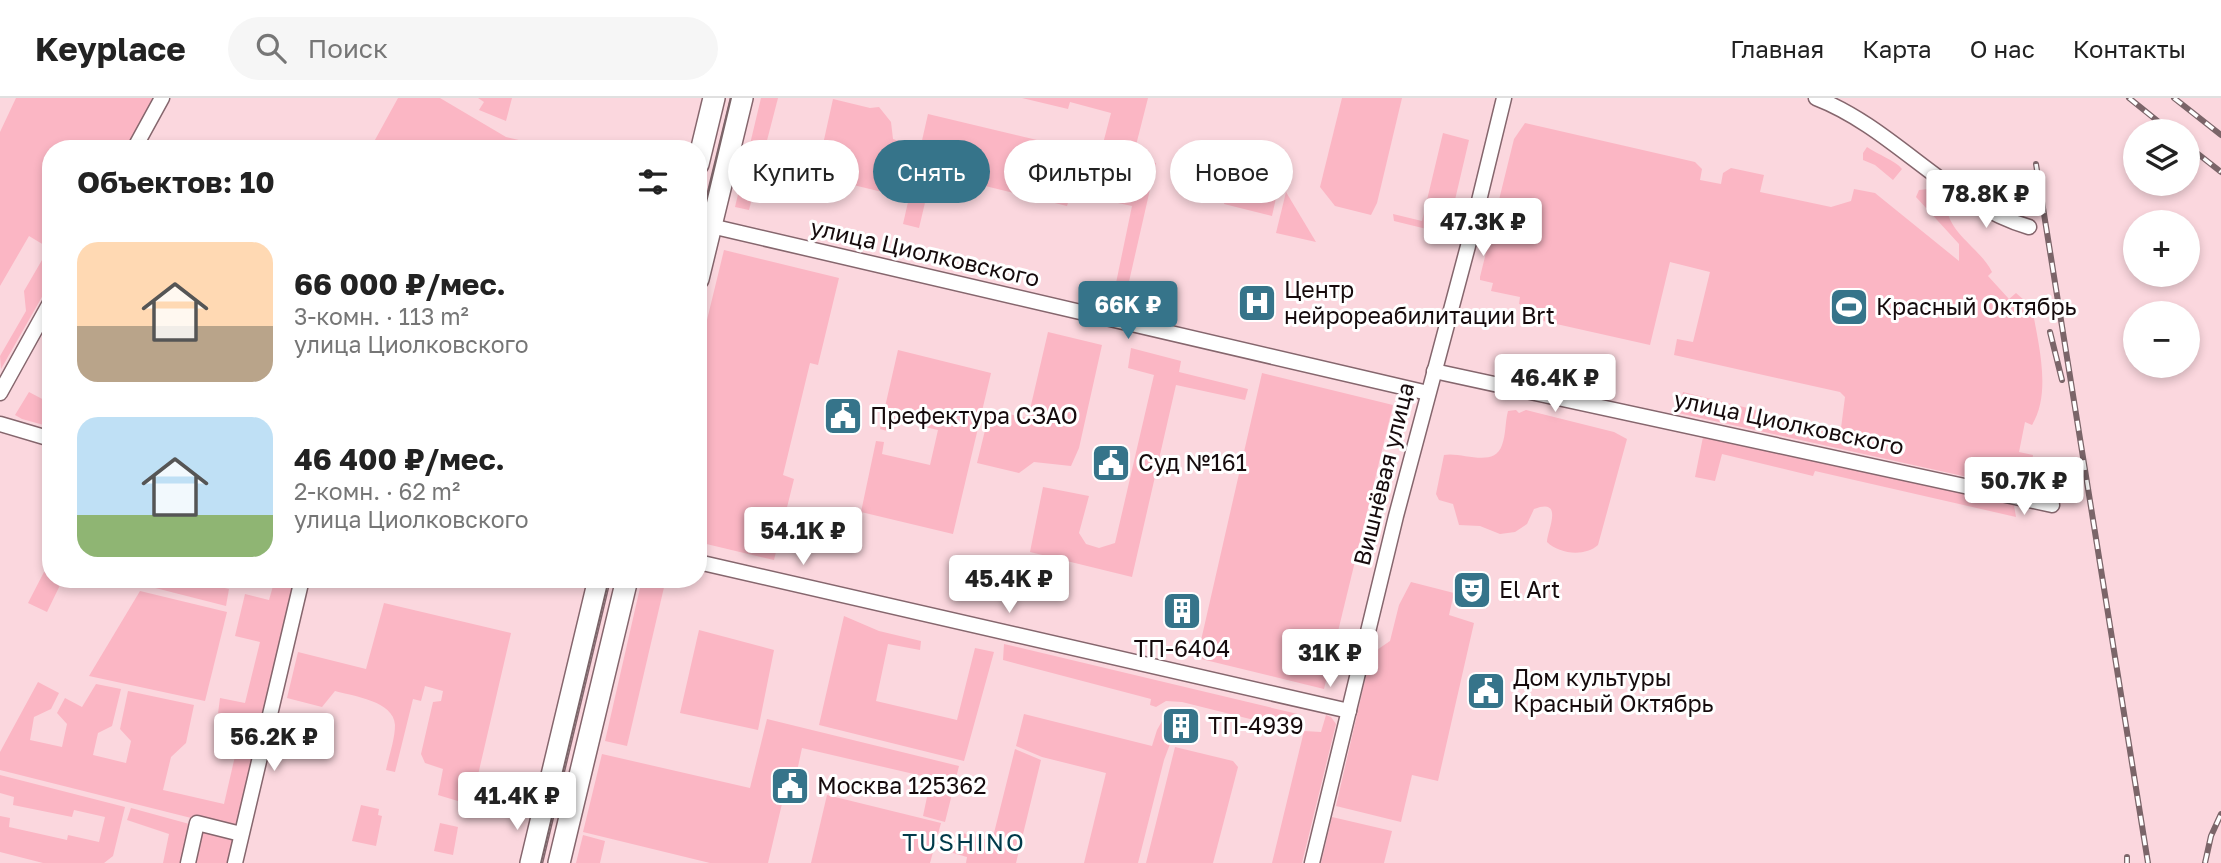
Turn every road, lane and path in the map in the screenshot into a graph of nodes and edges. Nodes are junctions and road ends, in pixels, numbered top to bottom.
1 (162, 98) edge
2 (715, 98) edge
3 (741, 98) edge
4 (1504, 98) edge
5 (1816, 98) edge
6 (139, 140) edge
7 (704, 140) edge
8 (707, 214) edge
9 (707, 225) edge
10 (2029, 227) dead end
11 (42, 318) edge
12 (1434, 371) junction
13 (0, 393) edge
14 (1428, 393) junction
15 (0, 424) edge
16 (42, 436) edge
17 (2052, 505) dead end
18 (707, 564) edge
19 (300, 588) edge
20 (597, 588) edge
21 (619, 588) edge
22 (1349, 711) junction
23 (242, 834) junction
24 (188, 863) edge
25 (234, 863) edge
26 (531, 863) edge
27 (559, 863) edge
28 (1312, 863) edge

1 - 6 street
2 - 7 main road
3 - 8 main road
4 - 12 street, Вишнёвая улица
5 - 10 street
9 - 14 street, улица Циолковского
11 - 13 street
12 - 14 street, Вишнёвая улица
12 - 17 street, улица Циолковского
14 - 22 street, Вишнёвая улица
15 - 16 street
18 - 22 street
19 - 23 street
20 - 26 main road
21 - 27 main road
22 - 28 street, Вишнёвая улица
23 - 24 street
23 - 25 street

